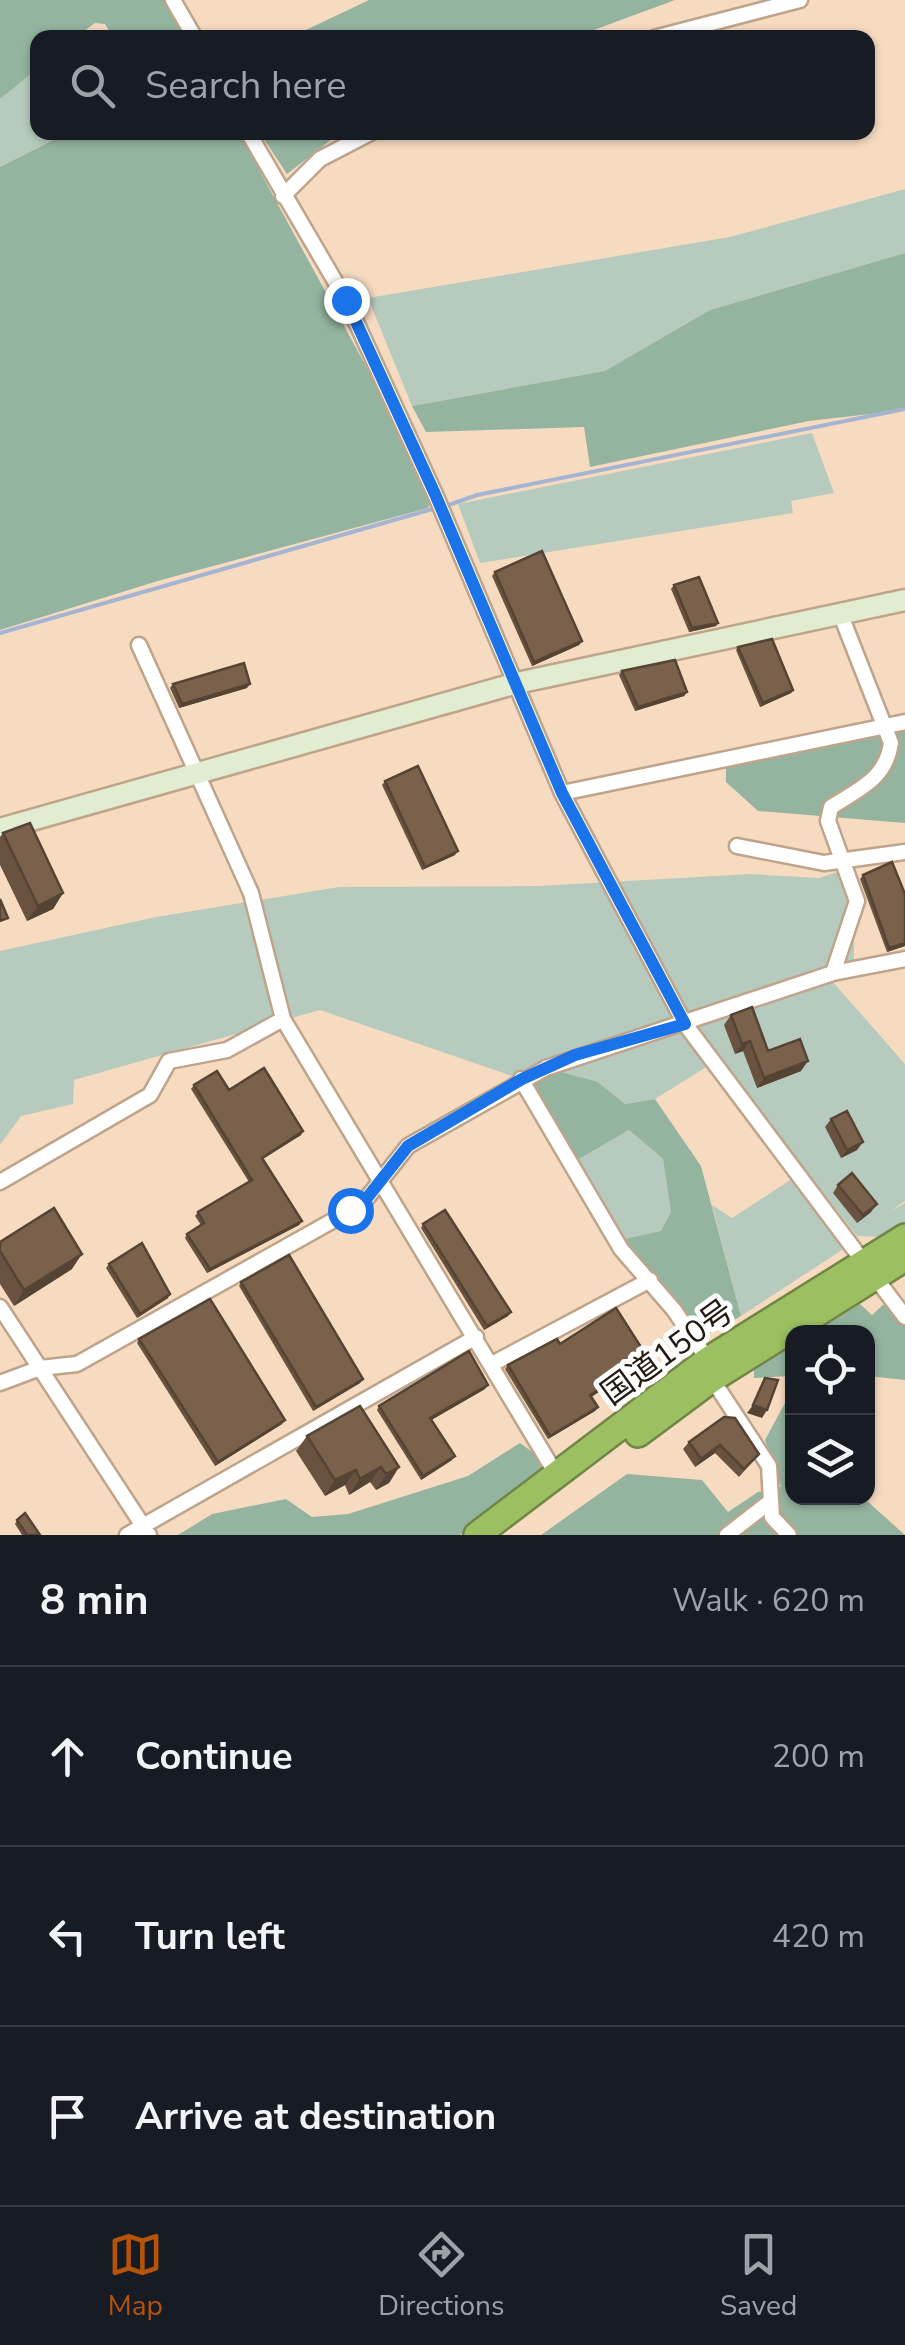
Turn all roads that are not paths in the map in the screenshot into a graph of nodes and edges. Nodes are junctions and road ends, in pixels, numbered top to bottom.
1 (173, 0) edge
2 (800, 0) edge
3 (190, 30) edge
4 (685, 30) edge
5 (252, 140) edge
6 (357, 140) edge
7 (283, 196) junction
8 (905, 600) edge
9 (840, 613) junction
10 (139, 645) dead end
11 (517, 683) junction
12 (905, 722) edge
13 (884, 726) junction
14 (200, 772) junction
15 (562, 793) junction
16 (0, 829) edge
17 (738, 846) dead end
18 (905, 852) edge
19 (843, 862) junction
20 (905, 959) edge
21 (832, 972) junction
22 (283, 1019) junction
23 (685, 1024) junction
24 (522, 1079) junction
25 (382, 1178) junction
26 (0, 1182) edge
27 (905, 1237) edge
28 (905, 1258) edge
29 (868, 1267) junction
30 (650, 1280) junction
31 (0, 1308) edge
32 (905, 1317) edge
33 (476, 1336) junction
34 (492, 1364) junction
35 (40, 1368) junction
36 (710, 1369) junction
37 (0, 1383) edge
38 (556, 1474) junction
39 (771, 1501) junction
40 (146, 1531) edge
41 (127, 1535) edge
42 (477, 1535) edge
43 (502, 1535) edge
44 (727, 1535) edge
45 (789, 1535) edge

1 - 3 street
2 - 4 street
5 - 7 street
6 - 7 street
7 - 11 street
8 - 9 street
9 - 11 street
9 - 13 street
10 - 14 street
11 - 14 street
11 - 15 street
12 - 13 street
13 - 15 street
13 - 19 street
14 - 16 street
14 - 22 street
15 - 23 street
17 - 19 street
18 - 19 street
19 - 21 street
20 - 21 street
21 - 23 street
22 - 25 street
22 - 26 street
23 - 24 street
23 - 29 street
24 - 25 street
24 - 30 street
25 - 33 street
25 - 35 street
27 - 29 highway, 国道150号
28 - 29 highway, 国道150号
29 - 32 street
29 - 36 highway, 国道150号
30 - 34 street
30 - 36 street
31 - 35 street
33 - 34 street
33 - 40 street
34 - 38 street
35 - 37 street
35 - 40 street
36 - 38 highway, 国道150号
36 - 39 street
36 - 43 highway, 国道150号
38 - 42 highway, 国道150号
39 - 44 street
39 - 45 street
40 - 41 street

